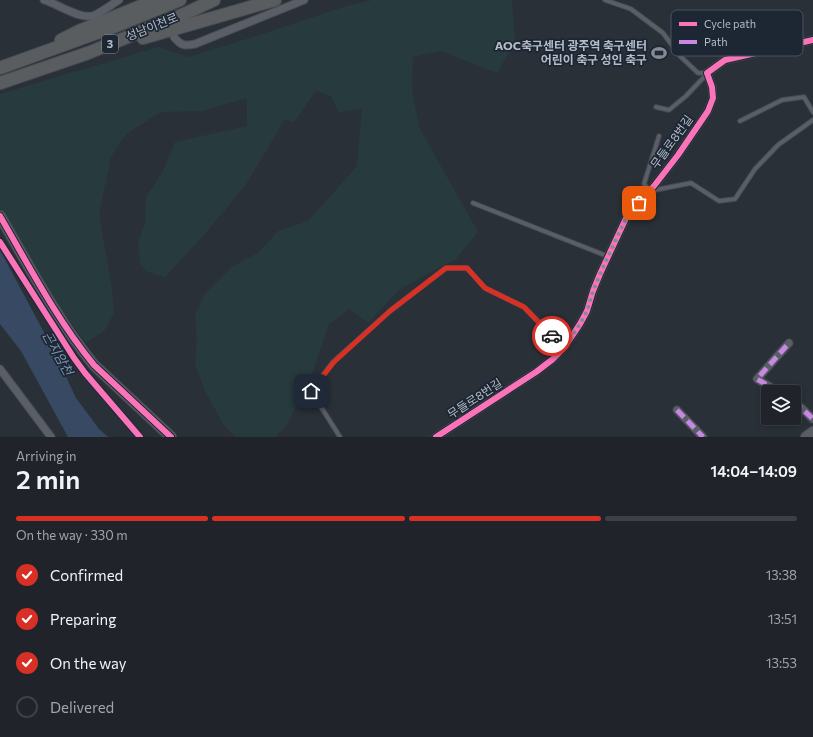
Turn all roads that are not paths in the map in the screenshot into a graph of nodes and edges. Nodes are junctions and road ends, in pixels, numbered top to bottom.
1 (44, 0) edge
2 (119, 0) edge
3 (150, 0) edge
4 (156, 0) edge
5 (180, 0) edge
6 (214, 0) edge
7 (276, 0) edge
8 (304, 0) edge
9 (605, 0) edge
10 (138, 8) junction
11 (174, 37) dead end
12 (813, 40) edge
13 (803, 42) edge
14 (671, 44) edge
15 (88, 53) junction
16 (680, 56) edge
17 (743, 56) edge
18 (16, 63) junction
19 (0, 68) edge
20 (707, 73) junction
21 (2, 83) edge
22 (656, 107) dead end
23 (813, 112) edge
24 (740, 120) dead end
25 (813, 120) edge
26 (659, 136) dead end
27 (650, 191) junction
28 (473, 203) dead end
29 (0, 216) edge
30 (607, 256) junction
31 (789, 343) dead end
32 (564, 348) junction
33 (0, 369) edge
34 (767, 385) edge
35 (801, 408) edge
36 (677, 410) dead end
37 (813, 419) edge
38 (813, 432) edge
39 (51, 437) edge
40 (171, 437) edge
41 (340, 437) edge
42 (436, 437) edge
43 (703, 437) edge
44 (806, 437) edge

1 - 2 street
3 - 10 highway
4 - 10 highway
5 - 18 highway, 성남이천로 / 3
6 - 15 highway, 성남이천로 / 3
7 - 15 highway
8 - 11 street
9 - 14 lane
10 - 18 highway
12 - 13 street
15 - 21 highway, 성남이천로 / 3
16 - 20 lane
17 - 20 street
18 - 19 highway, 성남이천로 / 3
20 - 22 lane
20 - 27 street, 무들로8번길
23 - 24 lane
25 - 27 lane
26 - 27 lane
27 - 30 street, 무들로8번길
28 - 30 lane
29 - 40 street
30 - 32 street, 무들로8번길
31 - 34 street
32 - 41 lane
32 - 42 street, 무들로8번길
33 - 39 street
35 - 37 street
36 - 43 street
38 - 44 street

